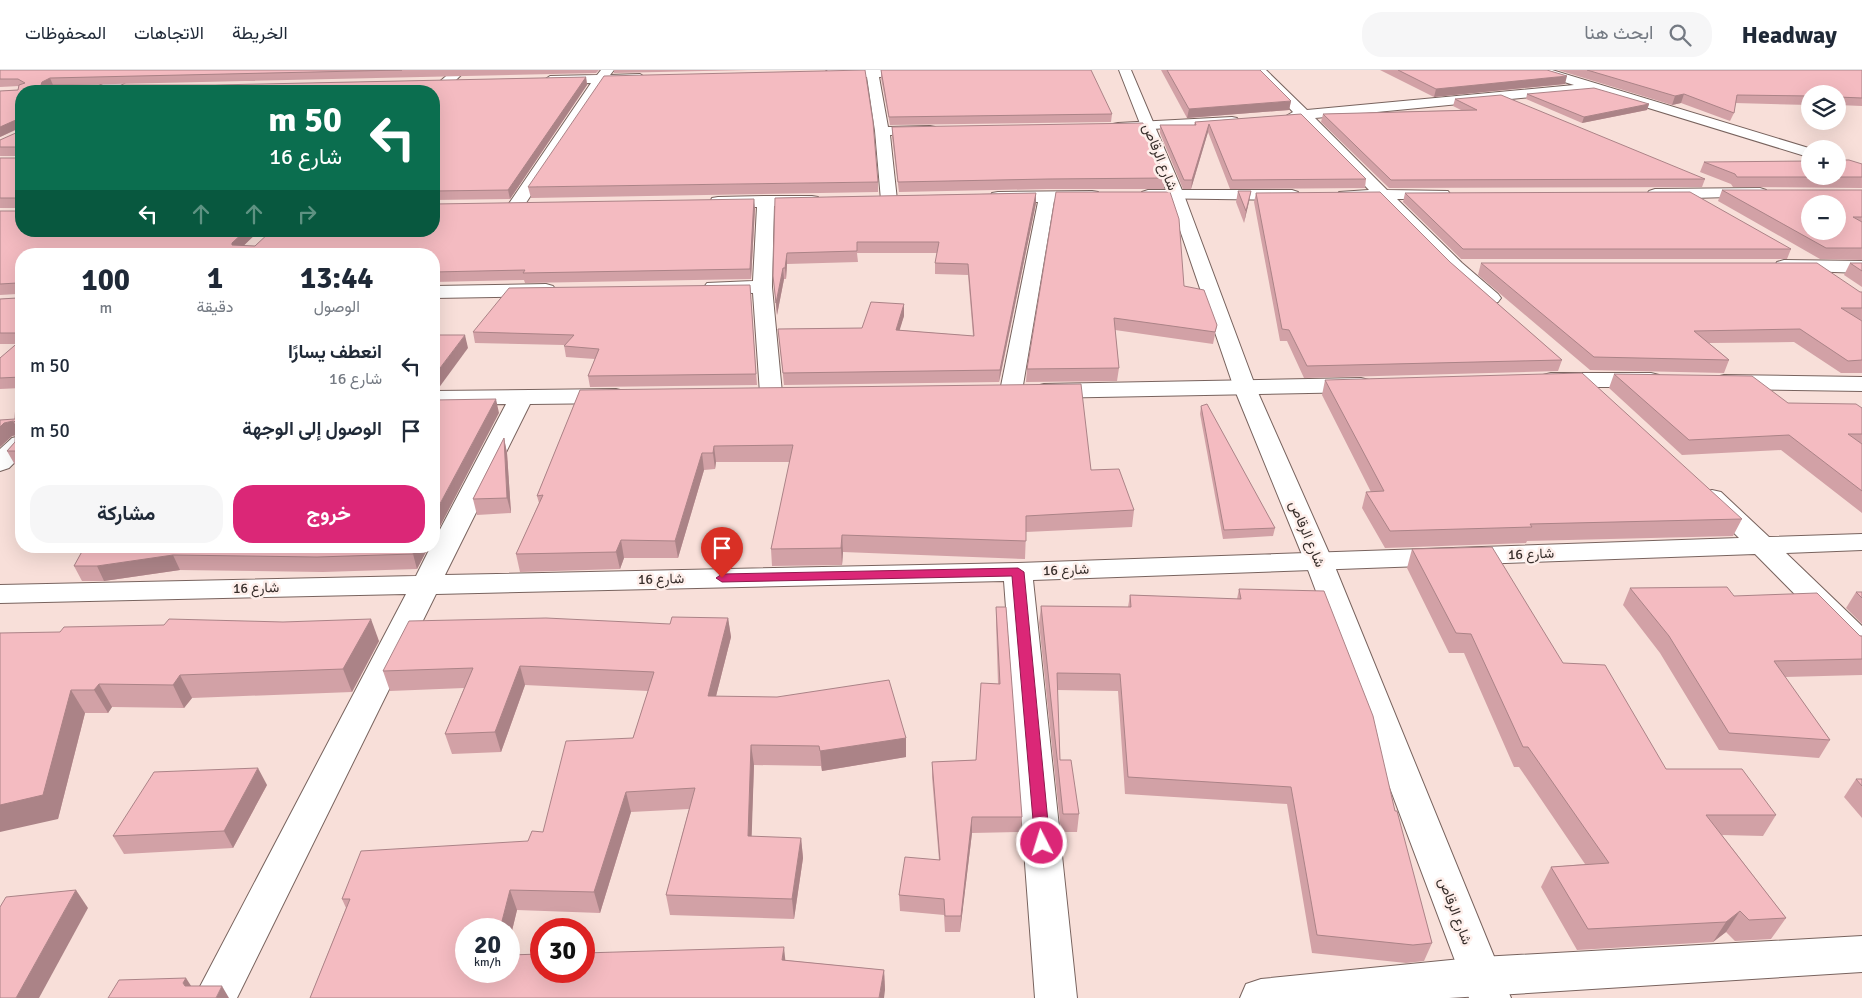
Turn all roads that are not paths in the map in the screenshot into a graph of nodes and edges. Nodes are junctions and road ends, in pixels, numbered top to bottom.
1 (140, 70) edge
2 (460, 70) edge
3 (1125, 70) edge
4 (1259, 70) edge
5 (1539, 70) edge
6 (872, 72) edge
7 (932, 72) edge
8 (604, 74) edge
9 (814, 74) edge
10 (649, 78) edge
11 (533, 81) edge
12 (446, 83) junction
13 (465, 83) edge
14 (112, 85) edge
15 (440, 85) edge
16 (1592, 86) junction
17 (1499, 95) junction
18 (1526, 106) edge
19 (1306, 115) junction
20 (1276, 117) edge
21 (1246, 120) edge
22 (1148, 127) junction
23 (1109, 128) edge
24 (941, 130) edge
25 (882, 131) junction
26 (1801, 150) edge
27 (1694, 186) junction
28 (1774, 193) edge
29 (1383, 194) junction
30 (1462, 194) edge
31 (1641, 194) edge
32 (1136, 195) edge
33 (1176, 195) junction
34 (1304, 195) edge
35 (1334, 195) edge
36 (1048, 196) junction
37 (1107, 196) edge
38 (978, 198) edge
39 (909, 199) edge
40 (870, 200) edge
41 (889, 200) junction
42 (832, 201) edge
43 (706, 202) edge
44 (766, 202) junction
45 (536, 205) edge
46 (498, 206) edge
47 (516, 206) junction
48 (1723, 213) edge
49 (1782, 247) edge
50 (1765, 266) edge
51 (1815, 266) junction
52 (1456, 267) junction
53 (1485, 267) edge
54 (1862, 267) edge
55 (1838, 282) edge
56 (762, 287) junction
57 (693, 288) edge
58 (563, 290) edge
59 (440, 292) edge
60 (1505, 311) edge
61 (1562, 361) edge
62 (1583, 379) junction
63 (1533, 381) edge
64 (1673, 381) edge
65 (1703, 381) edge
66 (1384, 384) edge
67 (1862, 384) edge
68 (1245, 388) junction
69 (771, 393) edge
70 (636, 395) edge
71 (440, 398) edge
72 (521, 398) junction
73 (1605, 399) edge
74 (15, 435) edge
75 (0, 463) edge
76 (1698, 486) edge
77 (1862, 542) edge
78 (1764, 546) junction
79 (1319, 562) junction
80 (1018, 572) junction
81 (427, 584) junction
82 (0, 594) edge
83 (1862, 644) edge
84 (1862, 954) edge
85 (1485, 987) edge
86 (216, 998) edge
87 (1056, 998) edge
88 (1261, 998) edge

1 - 14 street
2 - 12 street
3 - 22 street, شارع الرقاص
4 - 19 street
5 - 16 street
6 - 7 street
6 - 9 street
6 - 25 street
8 - 10 street
8 - 11 street
8 - 47 street
12 - 13 street
12 - 15 street
16 - 17 street
16 - 26 street
17 - 18 street
17 - 19 street
19 - 20 street
19 - 29 street
21 - 22 street
22 - 23 street
22 - 33 street, شارع الرقاص
24 - 25 street
25 - 41 street
27 - 28 street
27 - 31 street
27 - 48 street
29 - 30 street
29 - 35 street
29 - 52 street
32 - 33 street
33 - 34 street
33 - 68 street, شارع الرقاص
36 - 37 street
36 - 38 street
36 - 68 street
39 - 41 street
40 - 41 street
42 - 44 street
43 - 44 street
44 - 56 street
45 - 47 street
46 - 47 street
49 - 51 street
50 - 51 street
51 - 54 street
51 - 55 street
52 - 53 street
52 - 60 street
56 - 57 street
56 - 69 street
58 - 59 street
61 - 62 street
62 - 63 street
62 - 64 street
62 - 73 street
65 - 67 street
66 - 68 street
68 - 79 street, شارع الرقاص
70 - 72 street
71 - 72 street
72 - 81 street
74 - 75 street
76 - 78 street
77 - 78 street, شارع 16
78 - 79 street, شارع 16
78 - 83 street
79 - 80 street, شارع 16
79 - 85 street, شارع الرقاص
80 - 81 street, شارع 16
80 - 87 street
81 - 82 street, شارع 16
81 - 86 street
84 - 85 street
85 - 88 street

